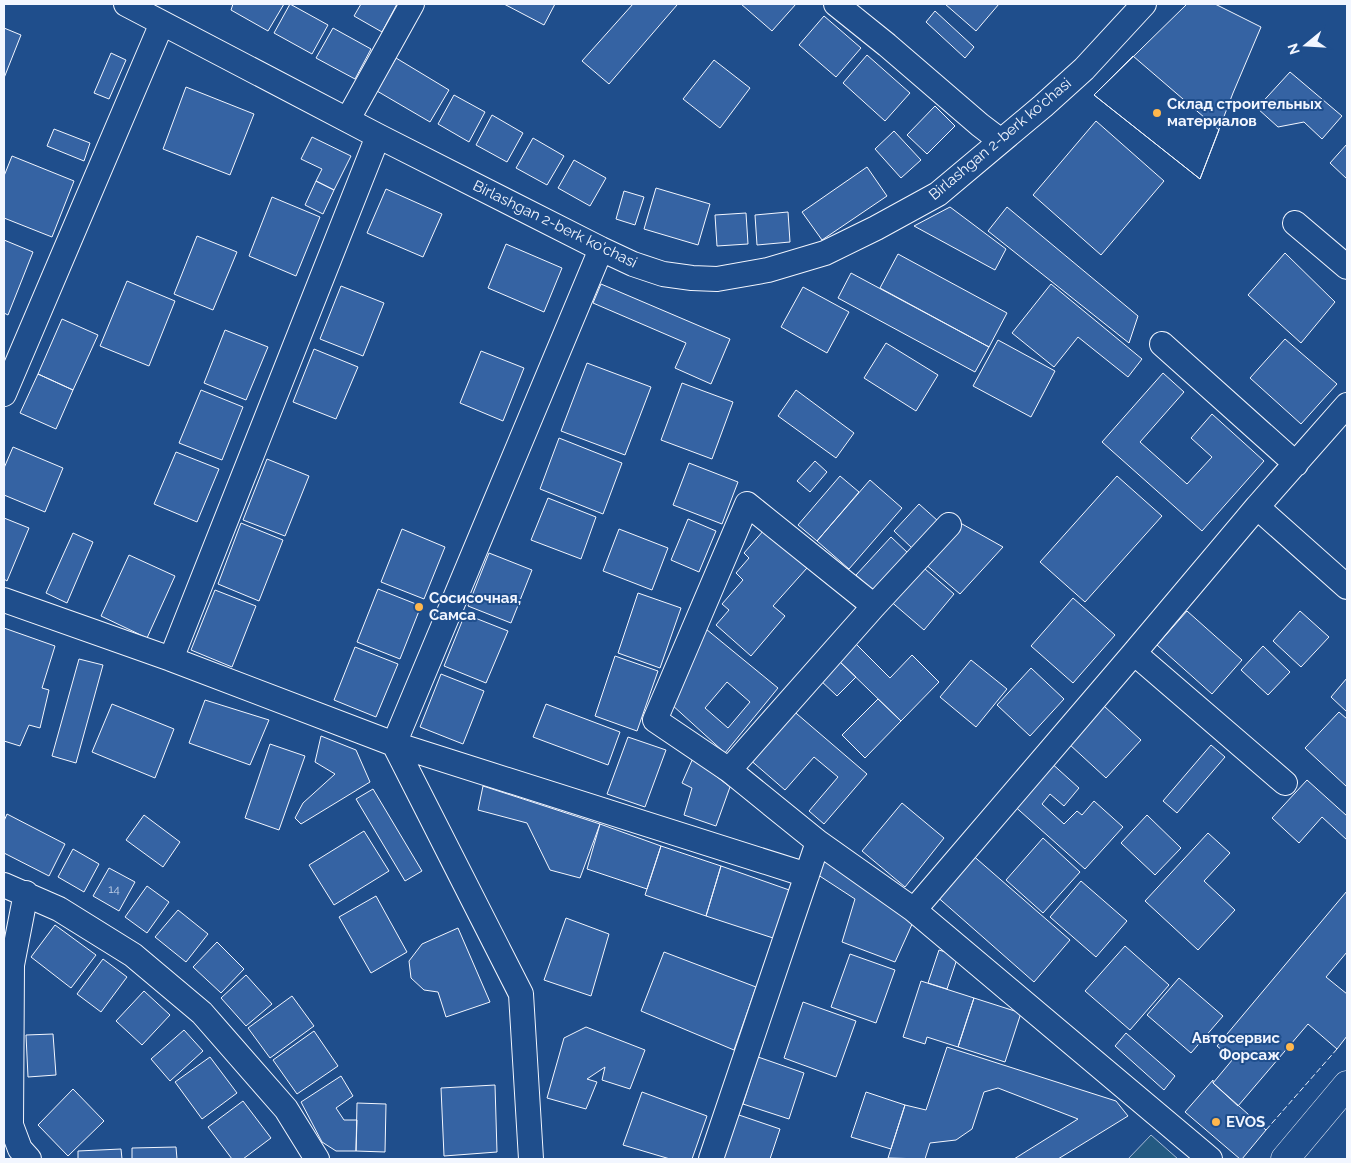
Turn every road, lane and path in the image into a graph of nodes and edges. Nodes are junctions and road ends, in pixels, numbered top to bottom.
1 (126, 4) edge
2 (412, 4) edge
3 (836, 4) edge
4 (1144, 4) edge
5 (162, 23) junction
6 (348, 119) junction
7 (378, 136) junction
8 (1002, 141) junction
9 (1295, 223) dead end
10 (601, 250) junction
11 (1347, 267) edge
12 (1162, 344) dead end
13 (4, 394) edge
14 (1347, 405) edge
15 (1296, 464) junction
16 (1257, 507) junction
17 (949, 525) dead end
18 (1347, 587) edge
19 (4, 600) edge
20 (874, 606) junction
21 (1134, 653) junction
22 (171, 659) junction
23 (394, 744) junction
24 (729, 770) junction
25 (1285, 782) dead end
26 (818, 842) junction
27 (807, 875) junction
28 (4, 885) edge
29 (26, 893) junction
30 (914, 910) junction
31 (1347, 1085) edge
32 (29, 1159) edge
33 (317, 1159) edge
34 (531, 1159) edge
35 (711, 1159) edge
36 (1210, 1159) edge
37 (1285, 1159) edge

1 - 5 street, Birlashgan 2-berk ko'chasi
2 - 6 street
3 - 8 street
4 - 8 street, Birlashgan 2-berk ko'chasi
5 - 6 street, Birlashgan 2-berk ko'chasi
5 - 13 street
6 - 7 street, Birlashgan 2-berk ko'chasi
7 - 10 street, Birlashgan 2-berk ko'chasi
7 - 22 street
8 - 10 street, Birlashgan 2-berk ko'chasi
9 - 11 street
10 - 23 street
12 - 15 street
14 - 15 street
15 - 16 street
16 - 18 street
16 - 21 street
17 - 20 street
19 - 22 street
20 - 24 street
20 - 24 street
21 - 25 street
21 - 30 street
22 - 23 street
23 - 27 street
23 - 34 street
24 - 26 street
26 - 27 street
26 - 30 street
27 - 35 street
28 - 29 street
29 - 32 street
29 - 33 street
30 - 36 street
31 - 37 main road

